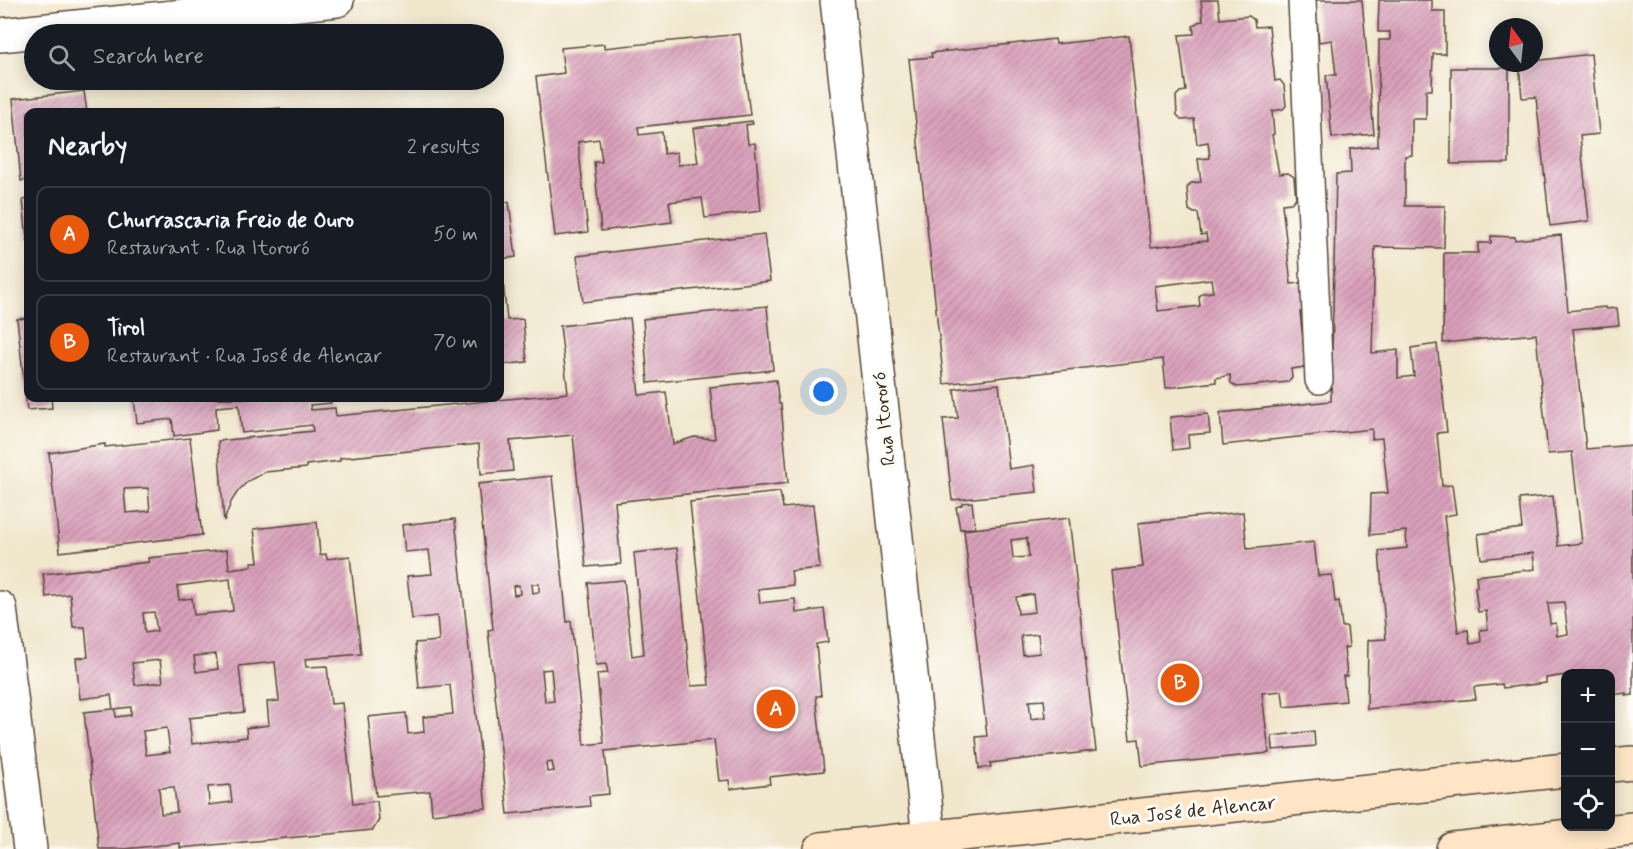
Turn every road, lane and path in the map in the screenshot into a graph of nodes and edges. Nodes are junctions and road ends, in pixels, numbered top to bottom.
1 (335, 0) edge
2 (837, 0) edge
3 (1302, 0) edge
4 (105, 24) edge
5 (24, 32) edge
6 (0, 35) edge
7 (1319, 380) dead end
8 (0, 608) edge
9 (1633, 763) edge
10 (1615, 765) edge
11 (1561, 771) edge
12 (1633, 829) edge
13 (929, 838) junction
14 (30, 849) edge
15 (821, 849) edge
16 (1453, 849) edge

1 - 4 street
2 - 13 street, Rua Itororó
3 - 7 lane
5 - 6 street
8 - 14 street
9 - 10 main road
11 - 13 main road, Rua José de Alencar
12 - 16 main road
13 - 15 main road, Rua José de Alencar

